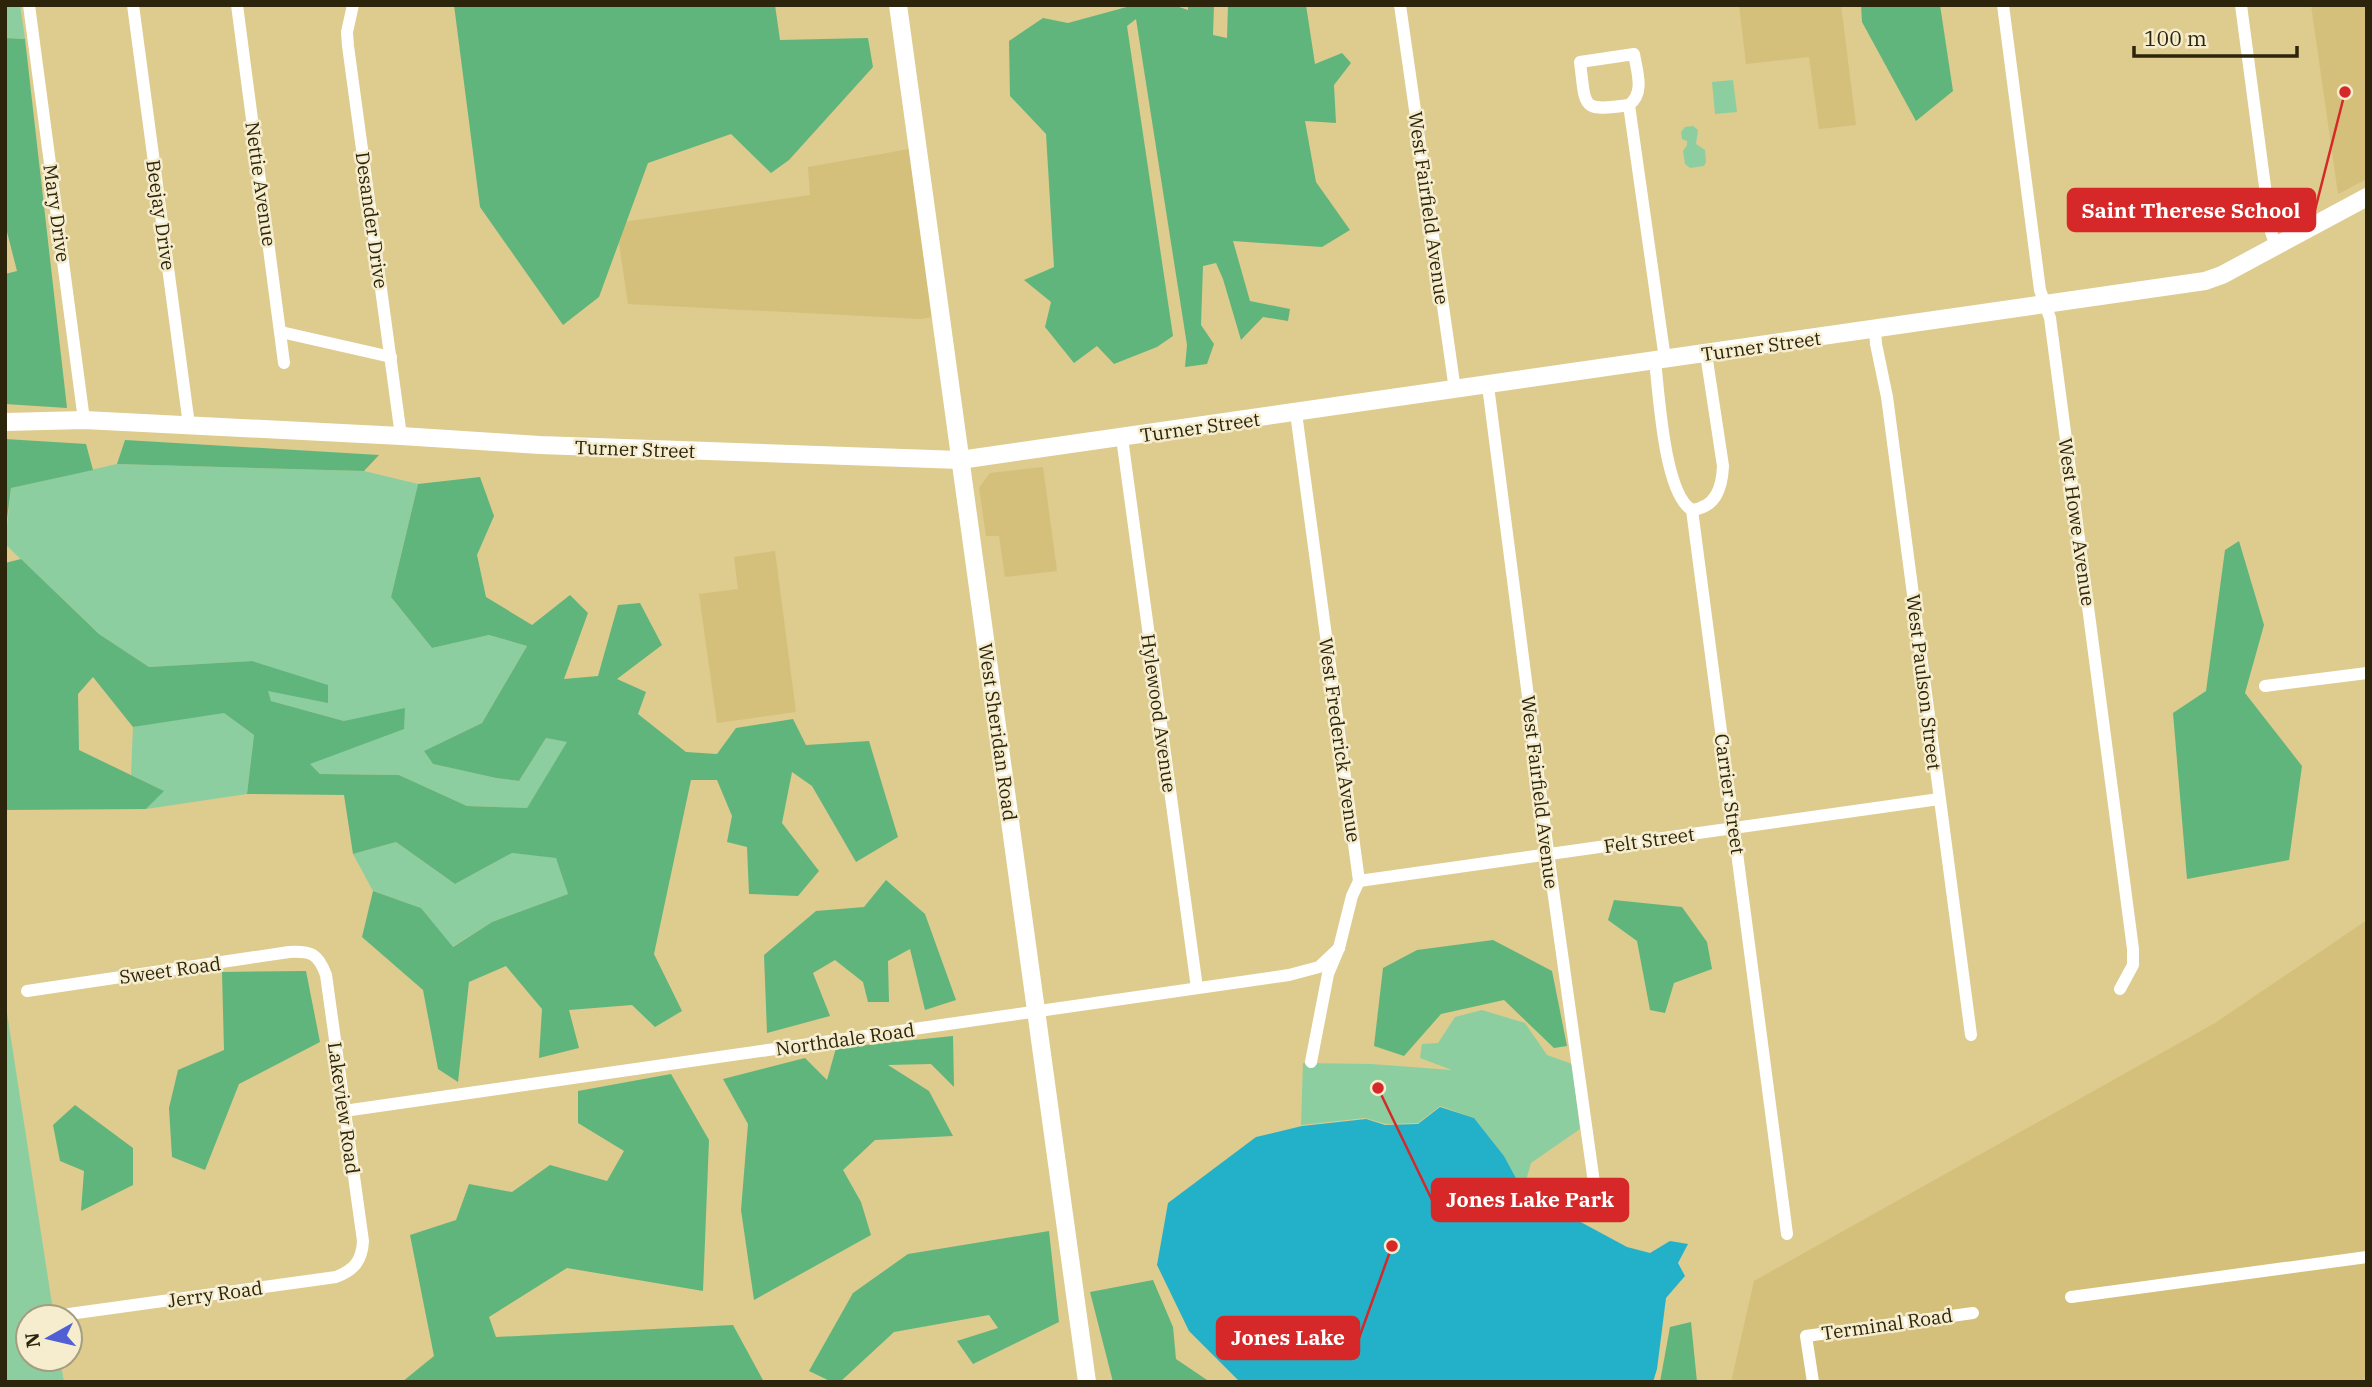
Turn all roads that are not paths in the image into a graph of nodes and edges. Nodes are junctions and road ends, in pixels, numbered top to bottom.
1 (29, 5) edge
2 (133, 5) edge
3 (237, 5) edge
4 (353, 5) edge
5 (898, 5) edge
6 (1400, 5) edge
7 (2003, 5) edge
8 (2241, 5) edge
9 (1629, 105) junction
10 (2367, 197) edge
11 (2276, 246) junction
12 (2046, 305) junction
13 (1875, 330) junction
14 (281, 332) junction
15 (1706, 354) junction
16 (391, 357) junction
17 (1660, 360) junction
18 (284, 363) dead end
19 (1488, 386) junction
20 (1455, 390) junction
21 (1296, 413) junction
22 (85, 420) junction
23 (5, 422) edge
24 (189, 425) junction
25 (401, 436) junction
26 (1122, 438) junction
27 (960, 460) junction
28 (1692, 510) junction
29 (2367, 673) edge
30 (2265, 687) dead end
31 (1939, 799) junction
32 (1734, 828) junction
33 (1549, 855) junction
34 (1359, 881) junction
35 (1339, 948) junction
36 (314, 954) joint
37 (1197, 988) junction
38 (2120, 989) dead end
39 (27, 992) dead end
40 (1036, 1011) junction
41 (1971, 1035) dead end
42 (1311, 1062) dead end
43 (344, 1111) junction
44 (1596, 1197) dead end
45 (1787, 1234) dead end
46 (2367, 1257) edge
47 (357, 1264) joint
48 (2071, 1297) dead end
49 (84, 1312) edge
50 (1973, 1313) dead end
51 (1087, 1382) edge
52 (1812, 1382) edge

1 - 22 street, Mary Drive
2 - 24 street, Beejay Drive
3 - 14 street, Nettie Avenue
4 - 16 street, Desander Drive
5 - 27 street, West Sheridan Road
6 - 20 street, West Fairfield Avenue
7 - 12 street, West Howe Avenue
8 - 11 street
9 - 9 street
9 - 17 street, Carrier Street
10 - 11 street, Turner Street
11 - 12 street, Turner Street
12 - 13 street, Turner Street
12 - 38 street, West Howe Avenue
13 - 15 street, Turner Street
13 - 31 street, West Paulson Street
14 - 16 street
14 - 18 street, Nettie Avenue
15 - 17 street, Turner Street
15 - 28 street
16 - 25 street, Desander Drive
17 - 19 street, Turner Street
17 - 28 street, Carrier Street
19 - 20 street, Turner Street
19 - 33 street, West Fairfield Avenue
20 - 21 street, Turner Street
21 - 26 street, Turner Street
21 - 34 street, West Frederick Avenue
22 - 23 street, Turner Street
22 - 24 street, Turner Street
24 - 25 street, Turner Street
25 - 27 street, Turner Street
26 - 27 street, Turner Street
26 - 37 street, Hylewood Avenue
27 - 40 street, West Sheridan Road
28 - 32 street, Carrier Street
29 - 30 street
31 - 32 street, Felt Street
31 - 41 street, West Paulson Street
32 - 33 street, Felt Street
32 - 45 street, Carrier Street
33 - 34 street, Felt Street
33 - 44 street, West Fairfield Avenue
34 - 35 street, West Frederick Avenue
35 - 37 street, Northdale Road
35 - 42 street, West Frederick Avenue
36 - 39 street, Sweet Road
36 - 43 street, Lakeview Road
37 - 40 street, Northdale Road
40 - 43 street, Northdale Road
40 - 51 street, West Sheridan Road
43 - 47 street, Lakeview Road
46 - 48 street
47 - 49 street, Jerry Road
50 - 52 street, Terminal Road

